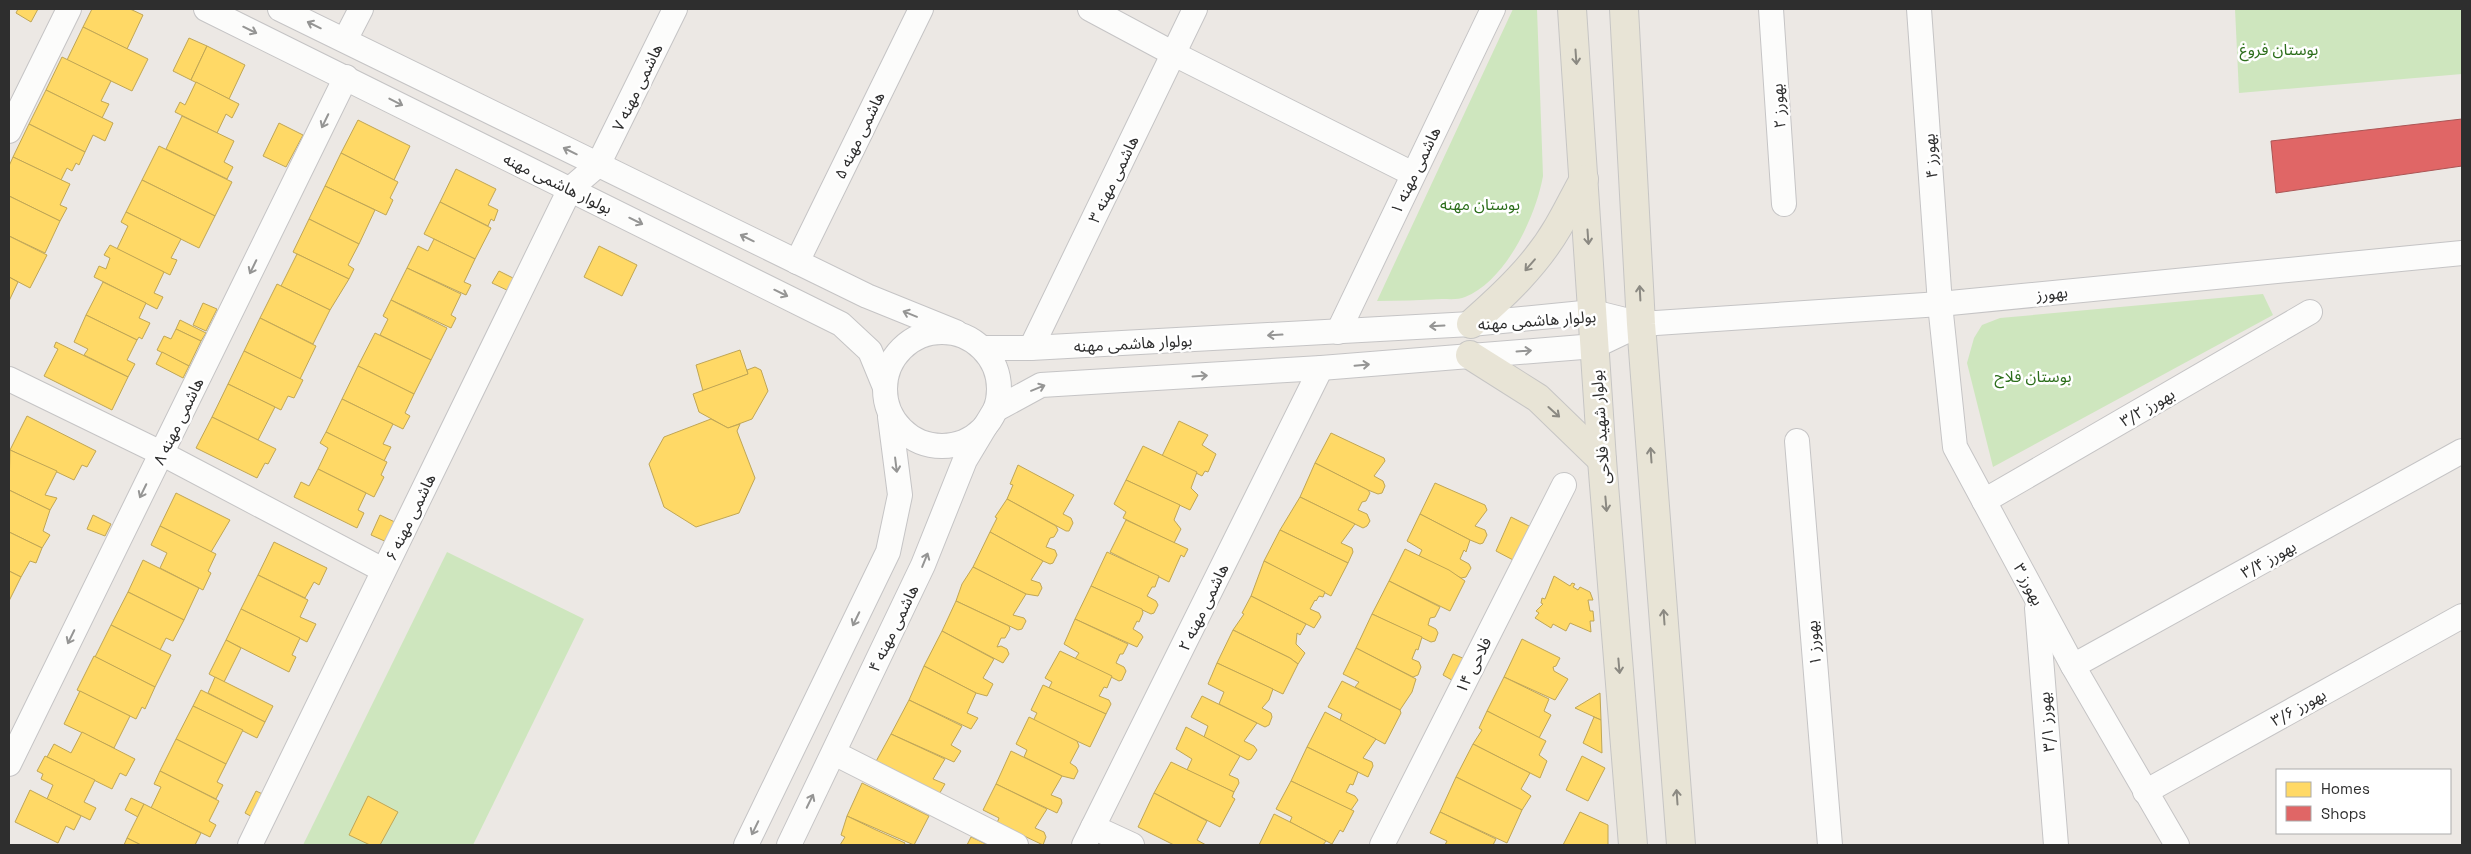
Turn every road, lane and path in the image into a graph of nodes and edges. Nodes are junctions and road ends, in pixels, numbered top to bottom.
1 (69, 9) edge
2 (206, 9) edge
3 (280, 9) edge
4 (361, 9) edge
5 (675, 9) edge
6 (921, 9) edge
7 (1090, 9) edge
8 (1196, 9) edge
9 (1493, 9) edge
10 (1572, 9) edge
11 (1624, 9) edge
12 (1772, 9) edge
13 (1919, 9) edge
14 (345, 40) junction
15 (1174, 54) junction
16 (346, 77) junction
17 (9, 131) edge
18 (598, 165) junction
19 (1413, 174) junction
20 (1584, 179) junction
21 (570, 189) junction
22 (1784, 204) dead end
23 (2462, 253) edge
24 (797, 262) junction
25 (1940, 304) junction
26 (1593, 312) junction
27 (2310, 312) dead end
28 (1471, 324) junction
29 (1641, 324) junction
30 (956, 332) junction
31 (1338, 332) junction
32 (1595, 346) junction
33 (983, 348) junction
34 (1031, 348) junction
35 (1470, 355) junction
36 (1321, 368) junction
37 (9, 379) edge
38 (884, 385) junction
39 (995, 410) junction
40 (890, 416) junction
41 (1797, 441) dead end
42 (2462, 452) edge
43 (162, 453) junction
44 (1602, 460) junction
45 (1564, 485) dead end
46 (1984, 501) junction
47 (383, 570) junction
48 (2037, 598) junction
49 (2459, 625) edge
50 (2073, 666) junction
51 (834, 753) junction
52 (9, 764) edge
53 (2144, 792) junction
54 (1089, 836) edge
55 (250, 845) edge
56 (746, 845) edge
57 (789, 845) edge
58 (1016, 845) edge
59 (1132, 845) edge
60 (1382, 845) edge
61 (1634, 845) edge
62 (1681, 845) edge
63 (1830, 845) edge
64 (2056, 845) edge
65 (2177, 845) edge

1 - 17 street
2 -> 16 street, بولوار هاشمی مهنه
14 -> 3 street, بولوار هاشمی مهنه
4 - 14 street
5 - 18 street, هاشمی مهنه ۷
6 - 24 street, هاشمی مهنه ۵
7 - 15 street
8 - 15 street, هاشمی مهنه ۳
9 - 19 street, هاشمی مهنه ۱
10 -> 20 main road, بولوار شهید فلاحی
29 -> 11 main road
12 - 22 street, بهورز ۲
13 - 25 street, بهورز ۴
18 -> 14 street, بولوار هاشمی مهنه
15 - 19 street
15 - 34 street, هاشمی مهنه ۳
16 -> 21 street, بولوار هاشمی مهنه
16 -> 43 street, هاشمی مهنه ۸
18 - 21 street
24 -> 18 street, بولوار هاشمی مهنه
19 - 31 street, هاشمی مهنه ۱
20 -> 26 main road, بولوار شهید فلاحی
20 -> 28 main road
21 -> 38 street, بولوار هاشمی مهنه
21 - 47 street, هاشمی مهنه ۶
23 - 25 street, بهورز
30 -> 24 street, بولوار هاشمی مهنه
25 - 29 street, بهورز
25 - 46 street, بهورز ۳
26 - 28 street, بولوار هاشمی مهنه
26 - 29 street, بولوار هاشمی مهنه
26 - 32 main road, بولوار شهید فلاحی
27 - 46 street, بهورز ۳/۲
28 -> 31 street, بولوار هاشمی مهنه
29 - 32 street, بولوار هاشمی مهنه
62 -> 29 main road
30 - 33 street
30 - 38 street
31 -> 34 street, بولوار هاشمی مهنه
35 -> 32 street, بولوار هاشمی مهنه
32 - 44 main road, بولوار شهید فلاحی
33 - 34 street, بولوار هاشمی مهنه
33 - 39 street
36 -> 35 street, بولوار هاشمی مهنه
35 -> 44 main road
39 -> 36 street, بولوار هاشمی مهنه
36 - 54 street, هاشمی مهنه ۲
37 - 43 street
38 - 40 street
39 - 40 street
51 -> 39 street, هاشمی مهنه ۴
40 -> 56 street
41 - 63 street, بهورز ۱
42 - 50 street, بهورز ۳/۴
43 - 47 street
43 -> 52 street, هاشمی مهنه ۸
44 -> 61 main road, بولوار شهید فلاحی
45 - 60 street, فلاحی ۱۴
46 - 48 street, بهورز ۳
47 - 55 street, هاشمی مهنه ۶
48 - 50 street, بهورز ۳
48 - 64 street, بهورز ۳/۱
49 - 53 street, بهورز ۳/۶
50 - 53 street, بهورز ۳
57 -> 51 street, هاشمی مهنه ۴
51 - 58 street
53 - 65 street, بهورز ۳
54 - 59 street

